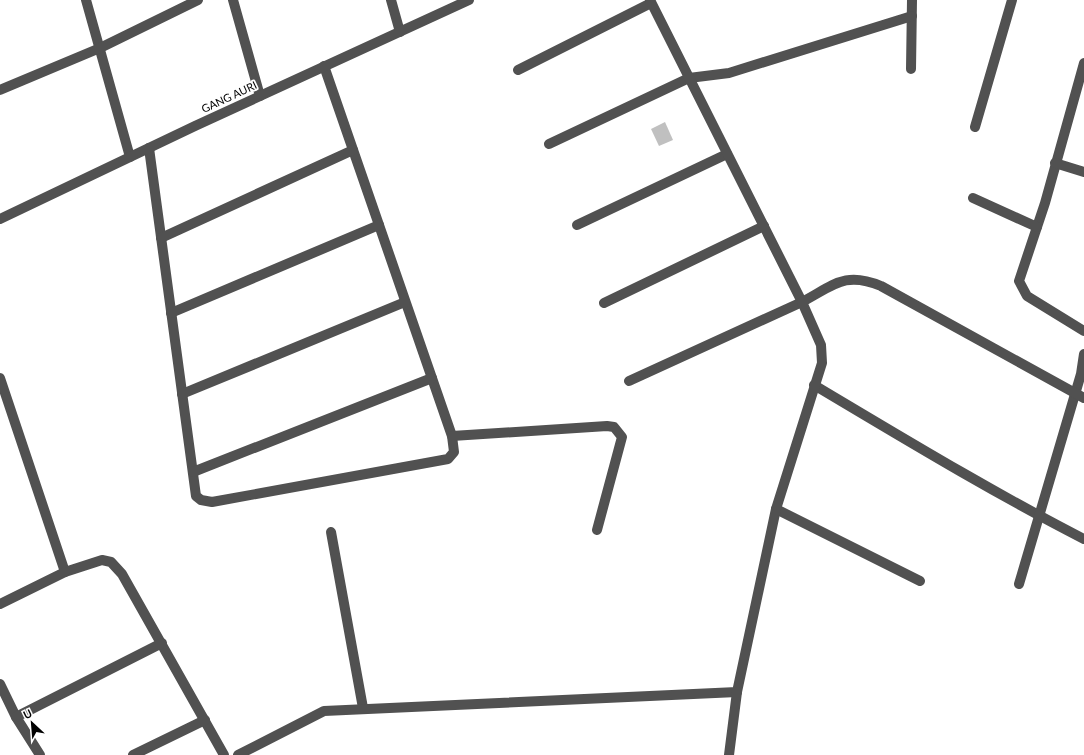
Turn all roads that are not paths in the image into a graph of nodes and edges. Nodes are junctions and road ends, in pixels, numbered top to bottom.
1 (86, 0) edge
2 (198, 0) edge
3 (233, 0) edge
4 (391, 0) edge
5 (469, 0) edge
6 (912, 0) edge
7 (1012, 0) edge
8 (650, 1) edge
9 (912, 16) junction
10 (400, 32) junction
11 (100, 48) junction
12 (1084, 63) edge
13 (324, 66) junction
14 (911, 69) dead end
15 (518, 70) dead end
16 (689, 78) junction
17 (0, 90) edge
18 (260, 96) junction
19 (975, 127) dead end
20 (549, 144) dead end
21 (149, 148) junction
22 (352, 150) junction
23 (727, 154) junction
24 (130, 157) junction
25 (1055, 163) junction
26 (1084, 172) edge
27 (973, 198) dead end
28 (0, 219) edge
29 (379, 225) junction
30 (577, 225) dead end
31 (764, 226) junction
32 (1037, 227) junction
33 (161, 238) junction
34 (406, 302) junction
35 (802, 302) junction
36 (604, 303) dead end
37 (171, 313) junction
38 (1084, 332) edge
39 (1084, 354) edge
40 (0, 378) edge
41 (432, 378) junction
42 (629, 380) dead end
43 (814, 385) junction
44 (182, 394) junction
45 (1080, 395) edge
46 (452, 436) junction
47 (193, 472) junction
48 (776, 508) junction
49 (1039, 516) junction
50 (597, 530) dead end
51 (331, 532) dead end
52 (1084, 539) edge
53 (65, 572) junction
54 (920, 581) dead end
55 (1019, 584) dead end
56 (0, 604) edge
57 (162, 642) junction
58 (0, 684) edge
59 (737, 692) junction
60 (363, 708) junction
61 (16, 717) junction
62 (205, 720) junction
63 (40, 755) edge
64 (133, 755) edge
65 (224, 755) edge
66 (238, 755) edge
67 (729, 755) edge

1 - 11 street
2 - 11 street
3 - 18 street
4 - 10 street
5 - 10 street, GANG AURI
6 - 9 street
7 - 19 street
8 - 15 street
8 - 16 street
9 - 14 street
9 - 16 street
10 - 13 street, GANG AURI
11 - 17 street
11 - 24 street
12 - 25 street
13 - 18 street, GANG AURI
13 - 22 street
16 - 20 street
16 - 23 street
18 - 21 street, GANG AURI
21 - 24 street, GANG AURI
21 - 33 street
22 - 29 street
22 - 33 street
23 - 30 street
23 - 31 street
24 - 28 street, GANG AURI
25 - 26 street
25 - 32 street
27 - 32 street
29 - 34 street
29 - 37 street
31 - 35 street
31 - 36 street
32 - 38 street
33 - 37 street
34 - 41 street
34 - 44 street
35 - 42 street
35 - 43 street
35 - 45 street
37 - 44 street
39 - 45 street
40 - 53 street
41 - 46 street
41 - 47 street
43 - 48 street
43 - 49 street
44 - 47 street
45 - 49 street
46 - 47 street
46 - 50 street
48 - 54 street
48 - 59 street
49 - 52 street
49 - 55 street
51 - 60 street
53 - 56 street
53 - 57 street
57 - 61 street
57 - 62 street
58 - 61 street
59 - 60 street
59 - 67 street
60 - 66 street
61 - 63 street
62 - 64 street
62 - 65 street

